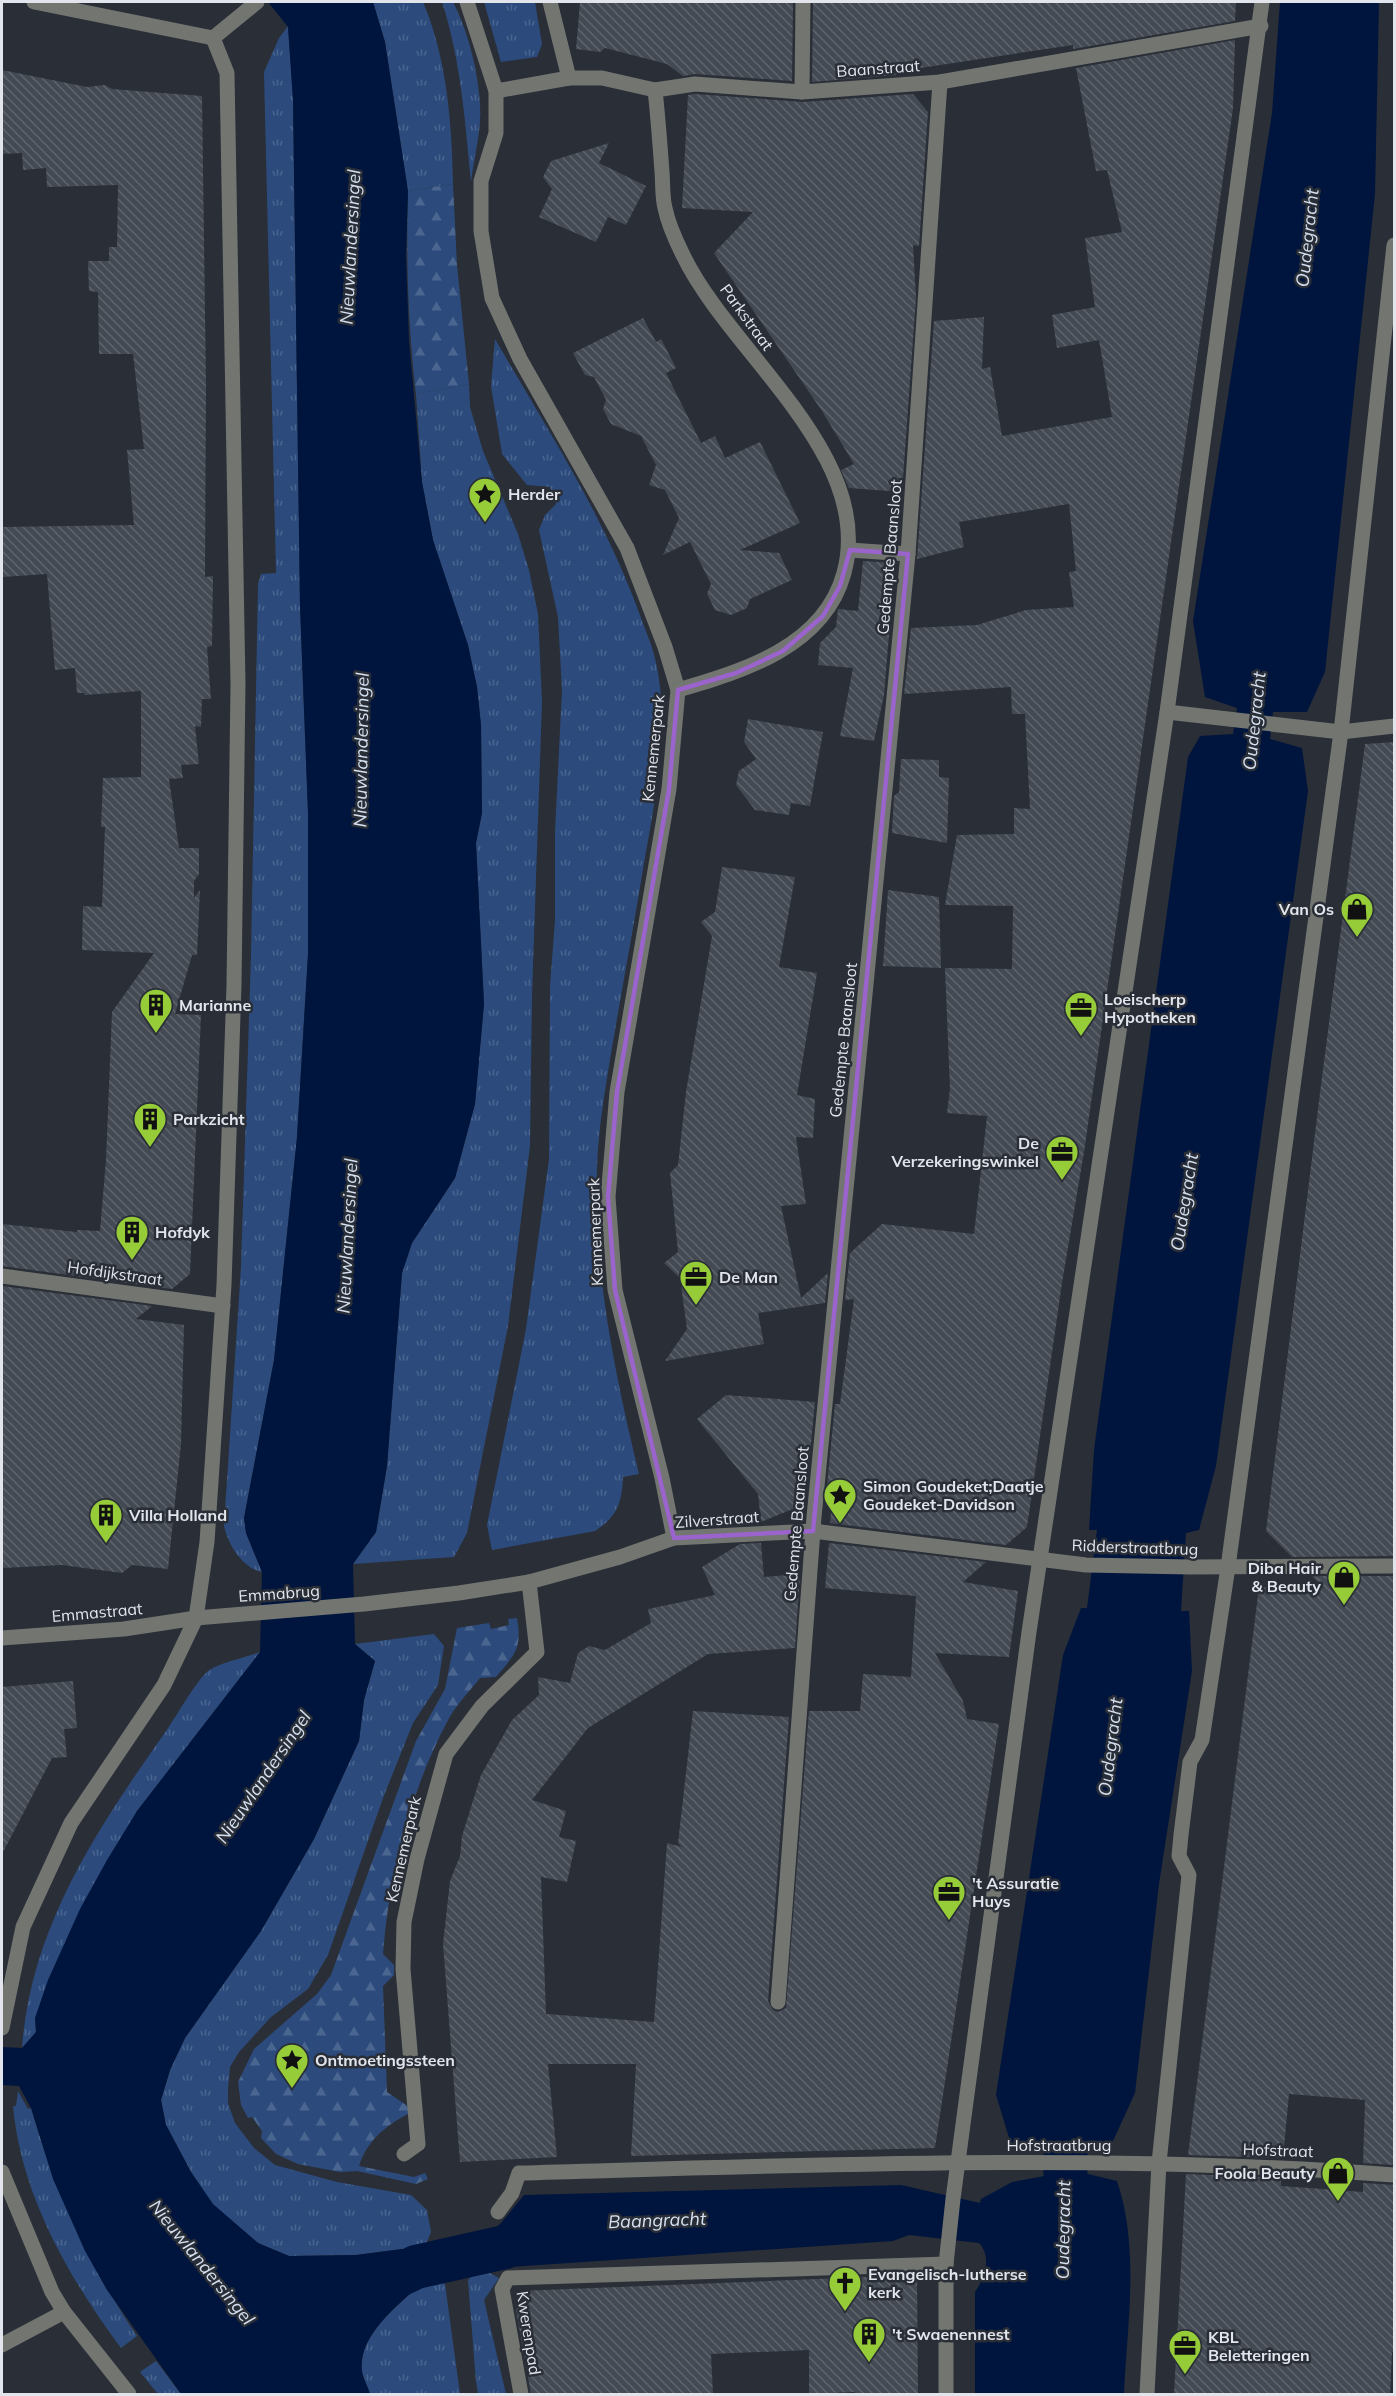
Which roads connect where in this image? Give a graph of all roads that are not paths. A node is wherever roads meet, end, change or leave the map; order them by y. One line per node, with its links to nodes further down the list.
1 (34, 2): 8 (street)
2 (466, 2): 12 (street, Kennemerpark)
3 (550, 2): 9 (street)
4 (803, 2): 13 (street)
5 (1262, 2): 7 (street)
6 (255, 3): 8 (street)
7 (1261, 26): 10 (street, Baanstraat); 18 (street)
8 (213, 38): 22 (street)
9 (569, 78): 11 (street, Baanstraat); 12 (street, Baanstraat)
10 (940, 82): 13 (street, Baanstraat); 16 (street, Gedempte Baansloot)
11 (655, 90): 13 (street, Baanstraat); 15 (street, Parkstraat)
12 (496, 91): 17 (street, Kennemerpark)
13 (802, 92)
14 (1395, 245): 20 (street)
15 (850, 550): 16 (street); 17 (street, Parkstraat)
16 (908, 554): 23 (street, Gedempte Baansloot)
17 (678, 690): 24 (street, Kennemerpark)
18 (1167, 712): 20 (street); 25 (street)
19 (1395, 726): 20 (street)
20 (1341, 732): 27 (street)
21 (2, 1276): 22 (street, Hofdijkstraat)
22 (223, 1306): 30 (street)
23 (813, 1531): 24 (street, Zilverstraat); 25 (street, Zilverstraat); 32 (street, Gedempte Baansloot)
24 (674, 1538): 28 (street, Zilverstraat)
25 (1041, 1560): 27 (street, Ridderstraatbrug); 35 (street)
26 (1395, 1566): 27 (street, Ridderstraatbrug)
27 (1228, 1567): 36 (street)
28 (529, 1582): 29 (street, Zilverstraat); 34 (street, Kennemerpark)
29 (364, 1605): 30 (street, Emmabrug)
30 (196, 1618): 31 (street, Emmastraat); 33 (street)
31 (2, 1638)
32 (778, 2002)
33 (2, 2028)
34 (404, 2154)
35 (960, 2163): 36 (street, Hofstraatbrug); 39 (street); 40 (street)
36 (1159, 2163): 38 (street, Hofstraat); 46 (street)
37 (2, 2172): 41 (street)
38 (1395, 2175)
39 (498, 2212)
40 (946, 2264): 44 (street, Kwerenpad); 45 (street)
41 (64, 2312): 42 (street); 43 (street)
42 (2, 2345)
43 (129, 2394)
44 (521, 2394)
45 (946, 2394)
46 (1147, 2394)

